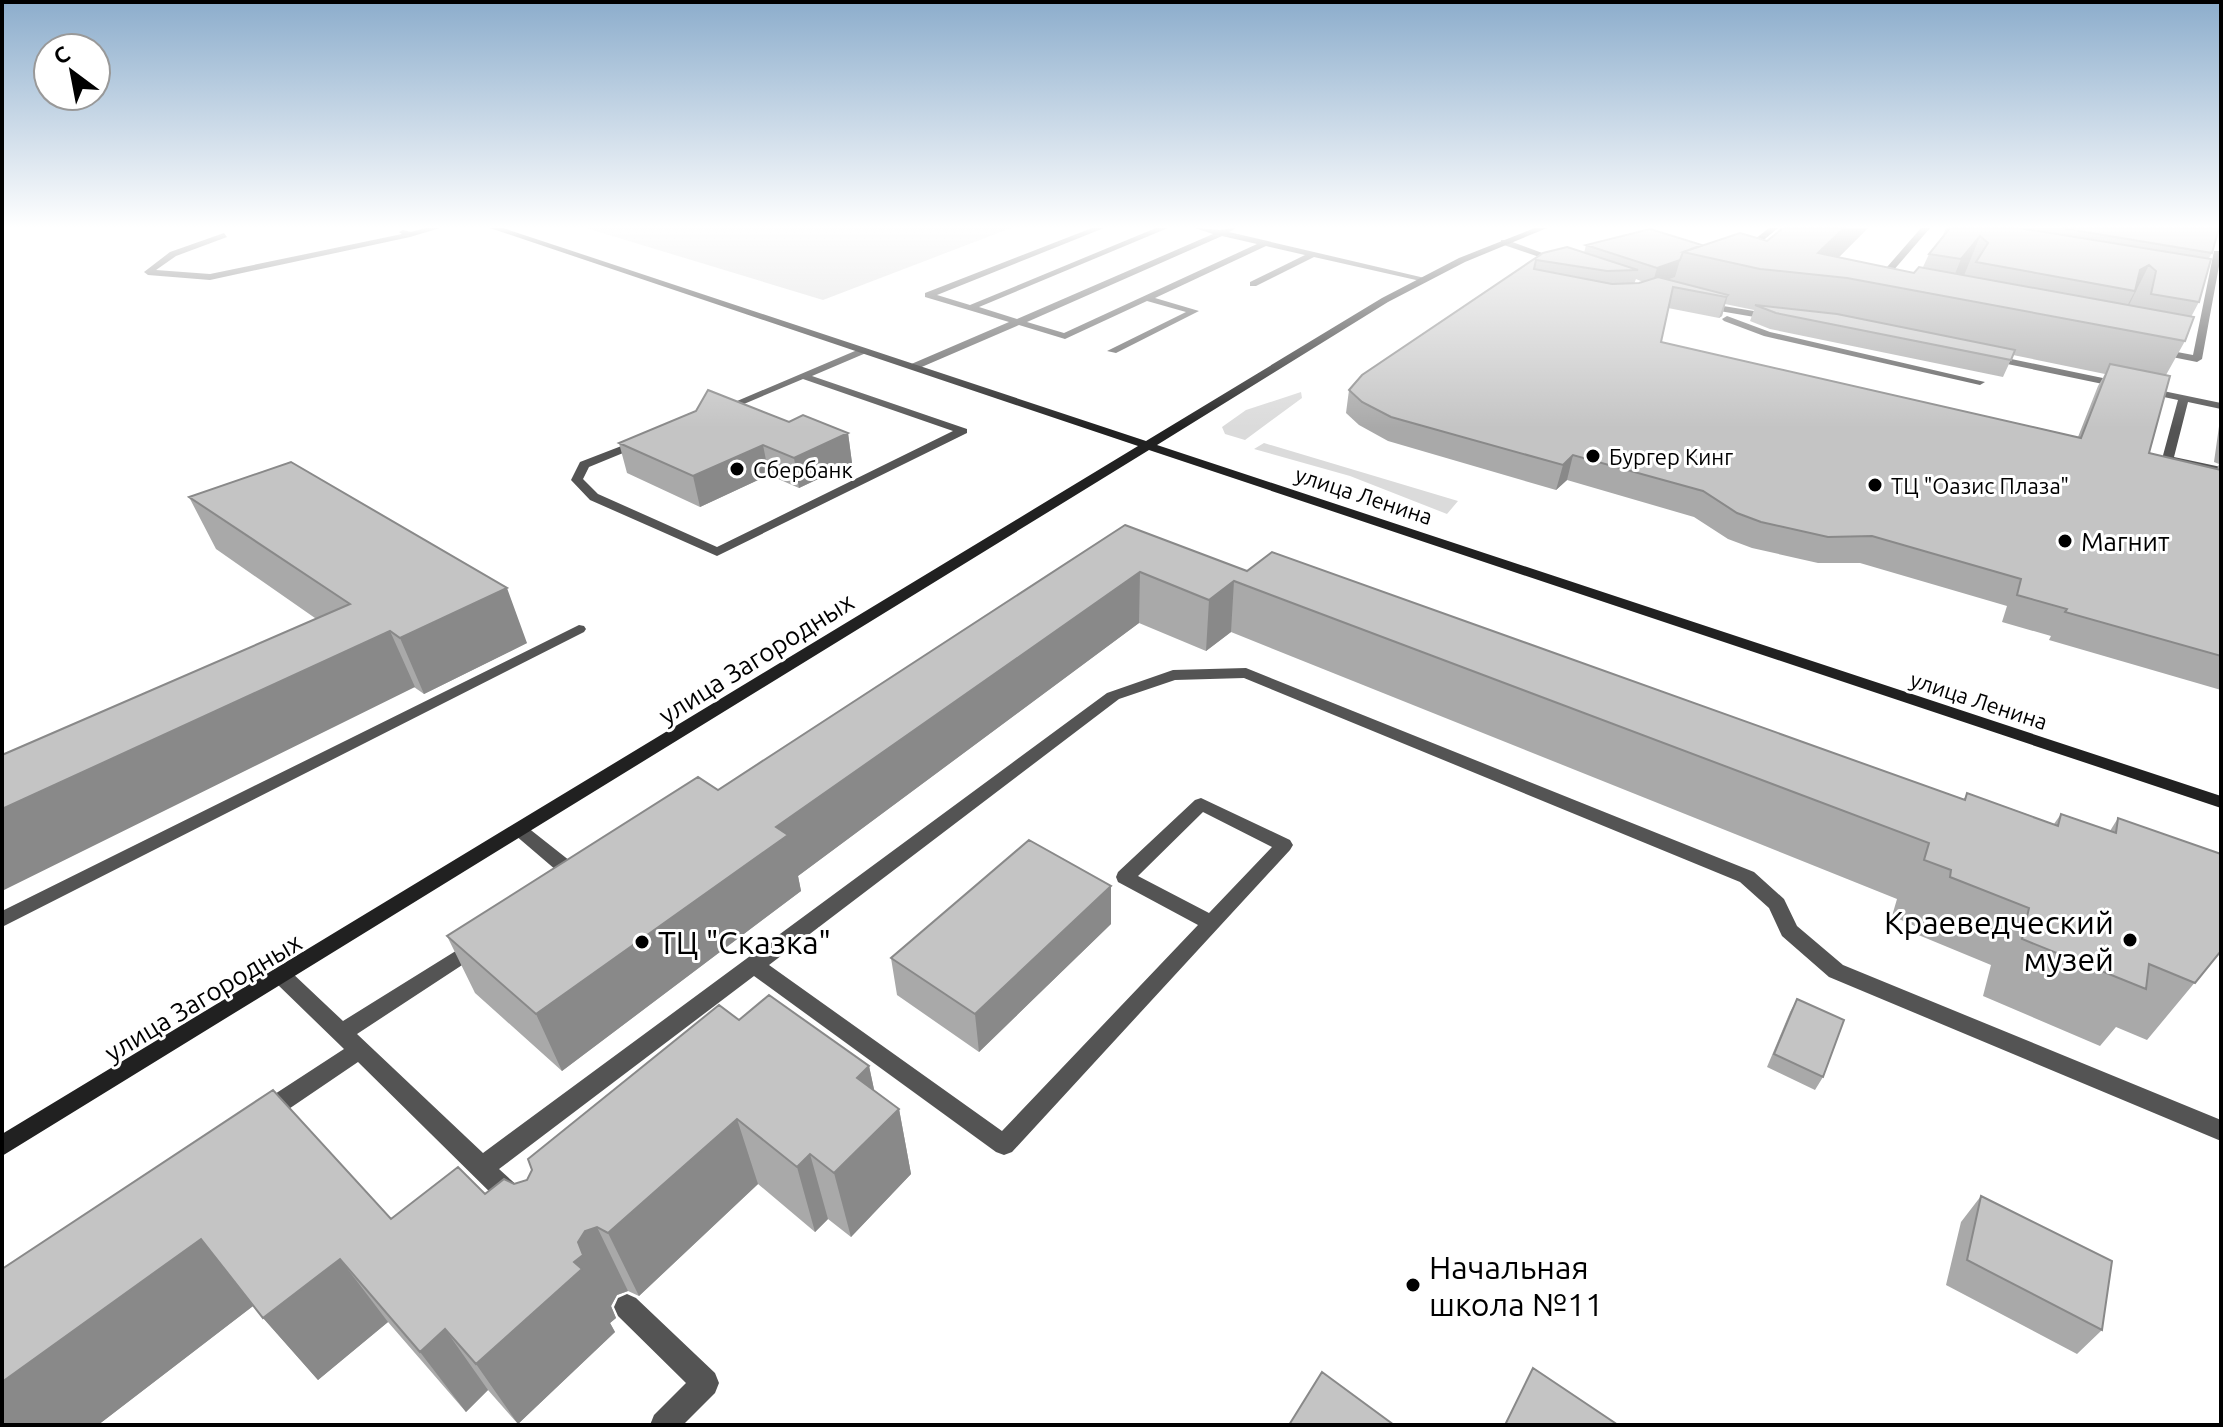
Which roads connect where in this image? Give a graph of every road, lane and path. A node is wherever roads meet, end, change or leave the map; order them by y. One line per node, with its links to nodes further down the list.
1 (693, 295): 17 (main road, улица Ленина)
2 (929, 295): 13 (lane)
3 (1003, 295): 13 (lane)
4 (1081, 295): 15 (lane)
5 (1153, 295): 10 (lane)
6 (1399, 295): 27 (main road, улица Загородных)
7 (1871, 295): 9 (lane)
8 (2209, 295): 12 (lane)
9 (1883, 297)
10 (1146, 298): 15 (lane); 18 (lane)
11 (2193, 298): 12 (lane)
12 (2208, 300): 16 (lane)
13 (970, 308): 15 (lane)
14 (1786, 318): 22 (lane)
15 (1018, 322): 20 (lane)
16 (2144, 349)
17 (862, 351): 20 (main road, улица Ленина); 21 (lane)
18 (1112, 351)
19 (1985, 356): 23 (lane)
20 (913, 367): 27 (main road, улица Ленина)
21 (803, 376): 25 (lane); 26 (lane)
22 (1980, 382)
23 (2184, 398): 24 (lane); 28 (lane)
24 (2221, 406)
25 (710, 414)
26 (654, 437)
27 (1148, 444): 30 (main road, улица Ленина); 31 (main road, улица Загородных)
28 (2221, 471)
29 (579, 629): 33 (lane)
30 (2221, 802)
31 (521, 831): 32 (lane); 37 (main road, улица Загородных)
32 (566, 887)
33 (2, 920)
34 (1211, 923): 34 (lane); 36 (lane)
35 (487, 939): 38 (lane)
36 (753, 964): 41 (lane); 43 (lane)
37 (283, 977): 38 (lane); 42 (main road, улица Загородных)
38 (342, 1033): 39 (lane)
39 (359, 1050): 40 (lane); 43 (lane)
40 (240, 1130)
41 (2221, 1131)
42 (2, 1146)
43 (482, 1168): 44 (lane)
44 (528, 1212)
45 (627, 1307): 46 (lane)
46 (664, 1425)

